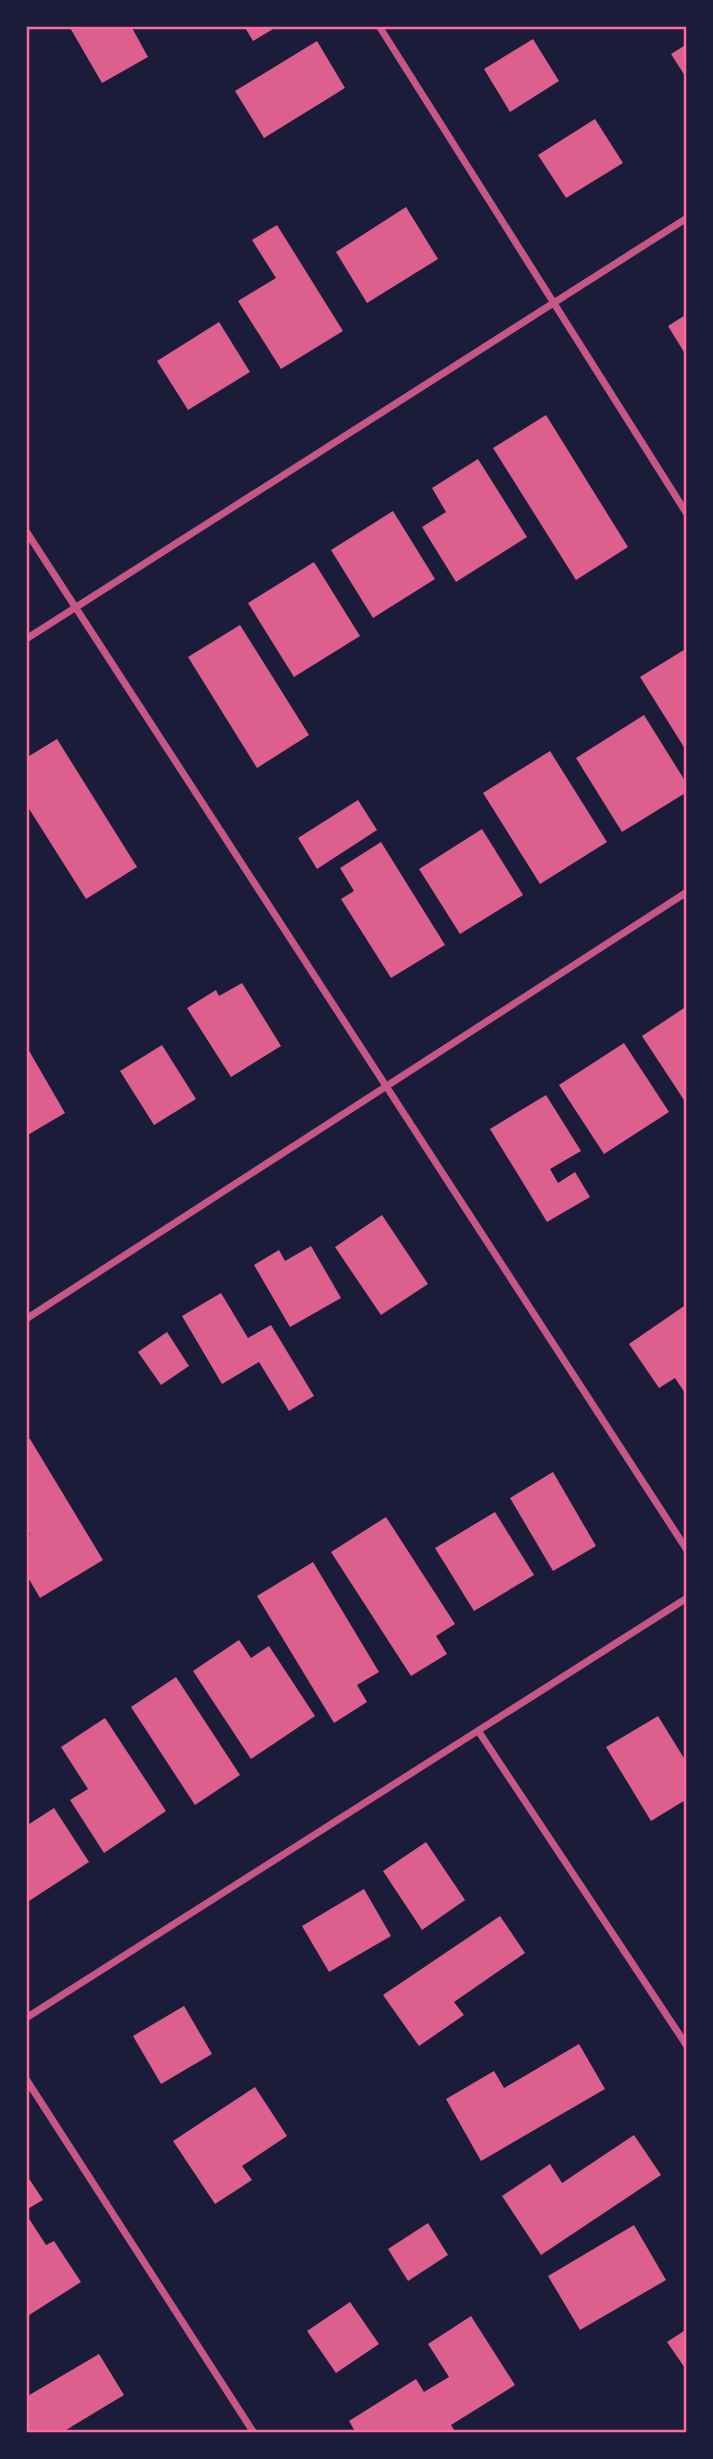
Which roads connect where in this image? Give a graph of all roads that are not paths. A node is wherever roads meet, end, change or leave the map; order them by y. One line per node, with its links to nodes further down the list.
1 (379, 26): 3 (street)
2 (687, 218): 3 (street)
3 (554, 305): 4 (street); 6 (street)
4 (687, 514)
5 (26, 531): 6 (street)
6 (76, 607): 7 (street); 9 (street)
7 (26, 639)
8 (687, 892): 9 (street)
9 (387, 1087): 10 (street); 11 (street)
10 (26, 1319)
11 (687, 1550)
12 (687, 1598): 13 (street)
13 (479, 1732): 14 (street); 15 (street)
14 (26, 2018)
15 (687, 2046)
16 (26, 2079): 17 (street)
17 (254, 2433)

